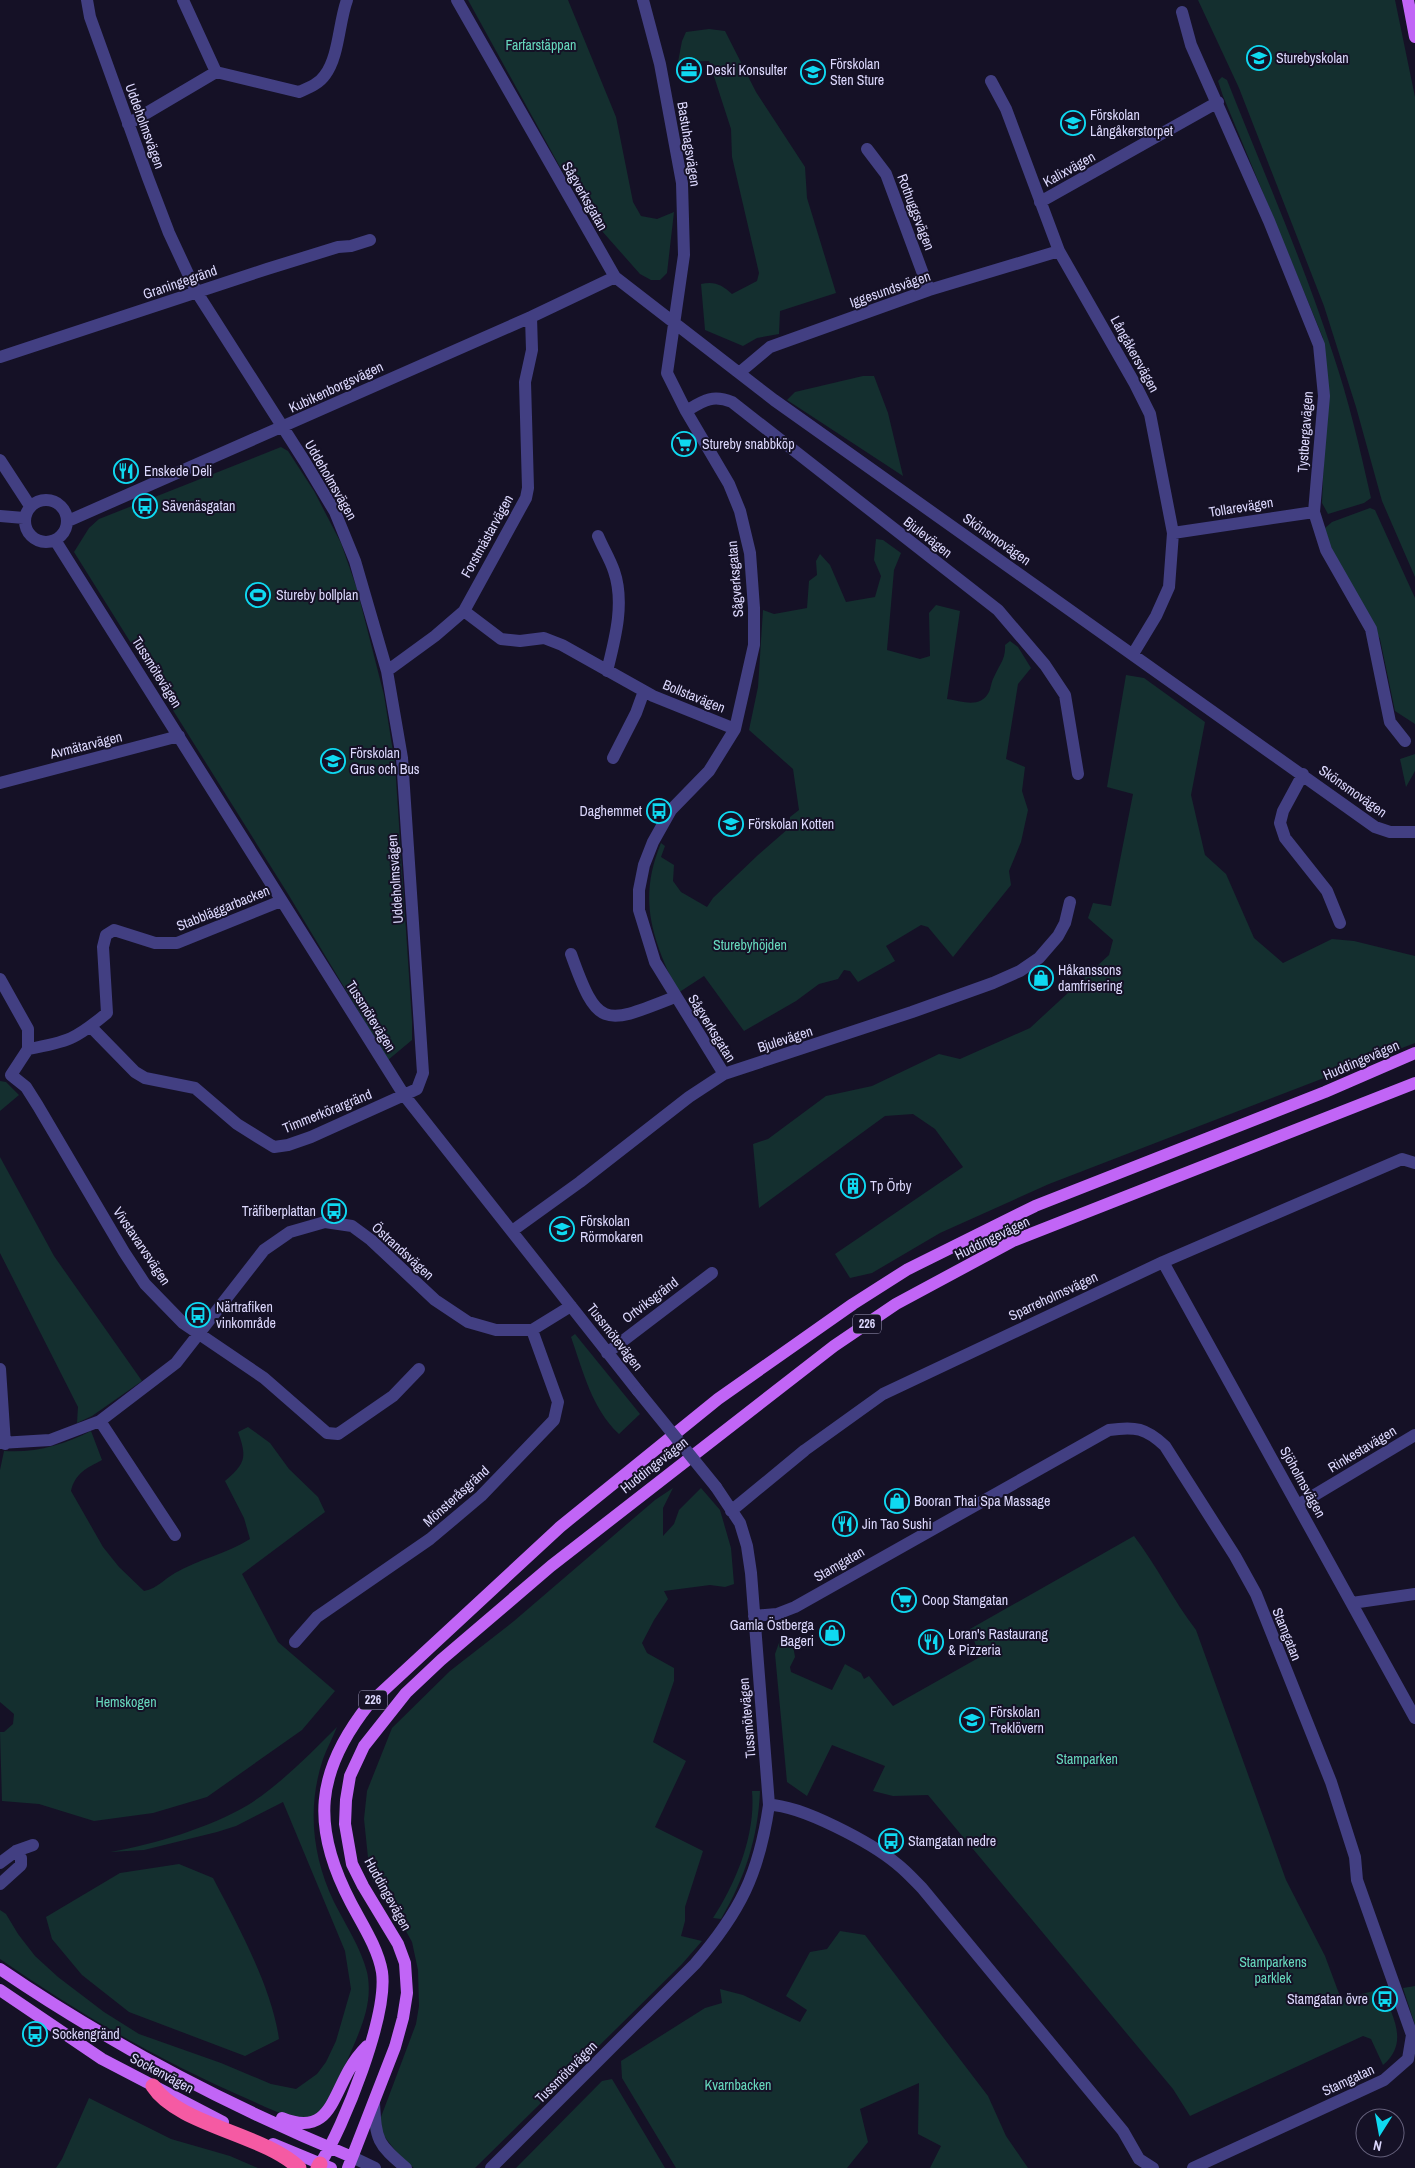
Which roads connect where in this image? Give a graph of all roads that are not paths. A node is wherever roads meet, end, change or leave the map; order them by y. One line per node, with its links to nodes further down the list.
1 (86, 0): 12 (street, Uddeholmsvägen)
2 (183, 0): 9 (street)
3 (347, 0): 9 (street)
4 (457, 0): 17 (street, Sågverksgatan)
5 (643, 0): 21 (street, Bastuhagsvägen)
6 (1408, 0): 8 (main road)
7 (1182, 12): 11 (street, Tystbergavägen)
8 (1415, 37)
9 (216, 72): 12 (street)
10 (991, 81): 14 (street, Långåkersvägen)
11 (1218, 102): 14 (street, Kalixvägen); 28 (street, Tystbergavägen)
12 (128, 124): 19 (street, Uddeholmsvägen)
13 (867, 149): 18 (street, Rothuggsvägen)
14 (1040, 202): 16 (street, Långåkersvägen)
15 (370, 240): 19 (street, Graningegränd)
16 (1060, 251): 18 (street, Iggesundsvägen); 32 (street, Långåkersvägen)
17 (615, 277): 20 (street, Kubikenborgsvägen); 21 (street, Sågverksgatan)
18 (930, 290): 23 (street, Iggesundsvägen)
19 (196, 292): 22 (street, Graningegränd); 25 (street, Uddeholmsvägen)
20 (531, 318): 25 (street, Kubikenborgsvägen); 35 (street, Forstmästarvägen)
21 (676, 325): 23 (street, Skönsmovägen); 24 (street, Sågverksgatan)
22 (0, 357)
23 (739, 373): 36 (street, Skönsmovägen)
24 (686, 411): 40 (street, Sågverksgatan); 44 (street, Bjulevägen)
25 (282, 428): 31 (street, Kubikenborgsvägen); 37 (street, Uddeholmsvägen)
26 (0, 460): 27 (street)
27 (30, 506): 30 (street); 31 (street)
28 (1314, 512): 32 (street, Tollarevägen); 42 (street, Tystbergavägen)
29 (0, 516): 30 (street)
30 (24, 518): 34 (street)
31 (68, 520): 34 (street)
32 (1173, 532): 36 (street, Långåkersvägen)
33 (598, 536): 38 (street)
34 (55, 540): 41 (street, Tussmötevägen)
35 (464, 611): 37 (street, Forstmästarvägen); 38 (street, Bollstavägen)
36 (1133, 654): 45 (street, Skönsmovägen)
37 (387, 671): 60 (street, Uddeholmsvägen)
38 (607, 671): 39 (street, Bollstavägen)
39 (644, 691): 40 (street, Bollstavägen); 43 (street, Bollstavägen)
40 (734, 729): 53 (street, Sågverksgatan)
41 (179, 736): 46 (street, Avmätarvägen); 48 (street, Tussmötevägen)
42 (1405, 741)
43 (613, 758)
44 (1078, 774)
45 (1303, 774): 47 (street, Skönsmovägen); 50 (street, Skönsmovägen)
46 (0, 783)
47 (1415, 832)
48 (281, 901): 54 (street, Stabbläggarbacken); 60 (street, Tussmötevägen)
49 (1070, 902): 58 (street, Bjulevägen)
50 (1340, 923)
51 (571, 954): 53 (street, Sågverksgatan)
52 (0, 979): 55 (street)
53 (675, 997): 58 (street, Sågverksgatan)
54 (91, 1027): 55 (street, Stabbläggarbacken); 60 (street, Timmerkörargränd)
55 (28, 1049): 57 (street, Vivstavarvsvägen)
56 (1415, 1053): 89 (main road, Huddingevägen / 226)
57 (6, 1074): 67 (street, Vivstavarvsvägen)
58 (724, 1074): 62 (street, Bjulevägen)
59 (1415, 1083): 92 (main road, Huddingevägen / 226)
60 (404, 1095): 62 (street, Tussmötevägen)
61 (1415, 1163): 63 (street, Sparreholmsvägen)
62 (512, 1231): 65 (street, Tussmötevägen)
63 (1163, 1262): 74 (street, Sjöholmsvägen); 75 (street, Sparreholmsvägen)
64 (712, 1273): 68 (street, Ortviksgränd)
65 (571, 1306): 66 (street); 68 (street, Tussmötevägen)
66 (532, 1330): 67 (street, Östrandsvägen); 80 (street, Mönsteråsgränd)
67 (199, 1334): 70 (street, Vivstavarvsvägen); 71 (street, Östrandsvägen)
68 (608, 1353): 75 (street, Tussmötevägen, bridge)
69 (0, 1369): 73 (street)
70 (419, 1369)
71 (100, 1421): 73 (street, Östrandsvägen); 76 (street)
72 (1415, 1435): 74 (street, Rinkestavägen)
73 (3, 1443)
74 (1298, 1505): 78 (street, Sjöholmsvägen)
75 (731, 1511): 79 (street, Tussmötevägen)
76 (175, 1535)
77 (1415, 1594): 78 (street)
78 (1352, 1603): 81 (street, Sjöholmsvägen)
79 (754, 1616): 82 (street, Tussmötevägen); 102 (street, Stamgatan)
80 (295, 1642)
81 (1415, 1718)
82 (769, 1805): 100 (street, Tussmötevägen); 101 (street)
83 (32, 1845): 84 (street)
84 (16, 1851): 85 (street); 86 (street)
85 (0, 1863)
86 (0, 1884)
87 (0, 1969): 90 (main road, Sockenvägen)
88 (0, 1990): 91 (main road, Sockenvägen)
89 (373, 2039): 93 (main road, Huddingevägen); 94 (main road, Huddingevägen / 226)
90 (178, 2075): 93 (main road, Sockenvägen); 94 (main road, Sockenvägen)
91 (153, 2086): 96 (main road, Sockenvägen); 97 (highway)
92 (374, 2103): 95 (main road, Huddingevägen / 226); 99 (street)
93 (313, 2122)
94 (330, 2148): 95 (main road, Sockenvägen); 96 (main road, Huddingevägen / 226)
95 (350, 2162): 98 (street)
96 (323, 2167)
97 (300, 2168)
98 (375, 2168)
99 (406, 2168)
100 (491, 2168)
101 (1152, 2168)
102 (1193, 2168)

